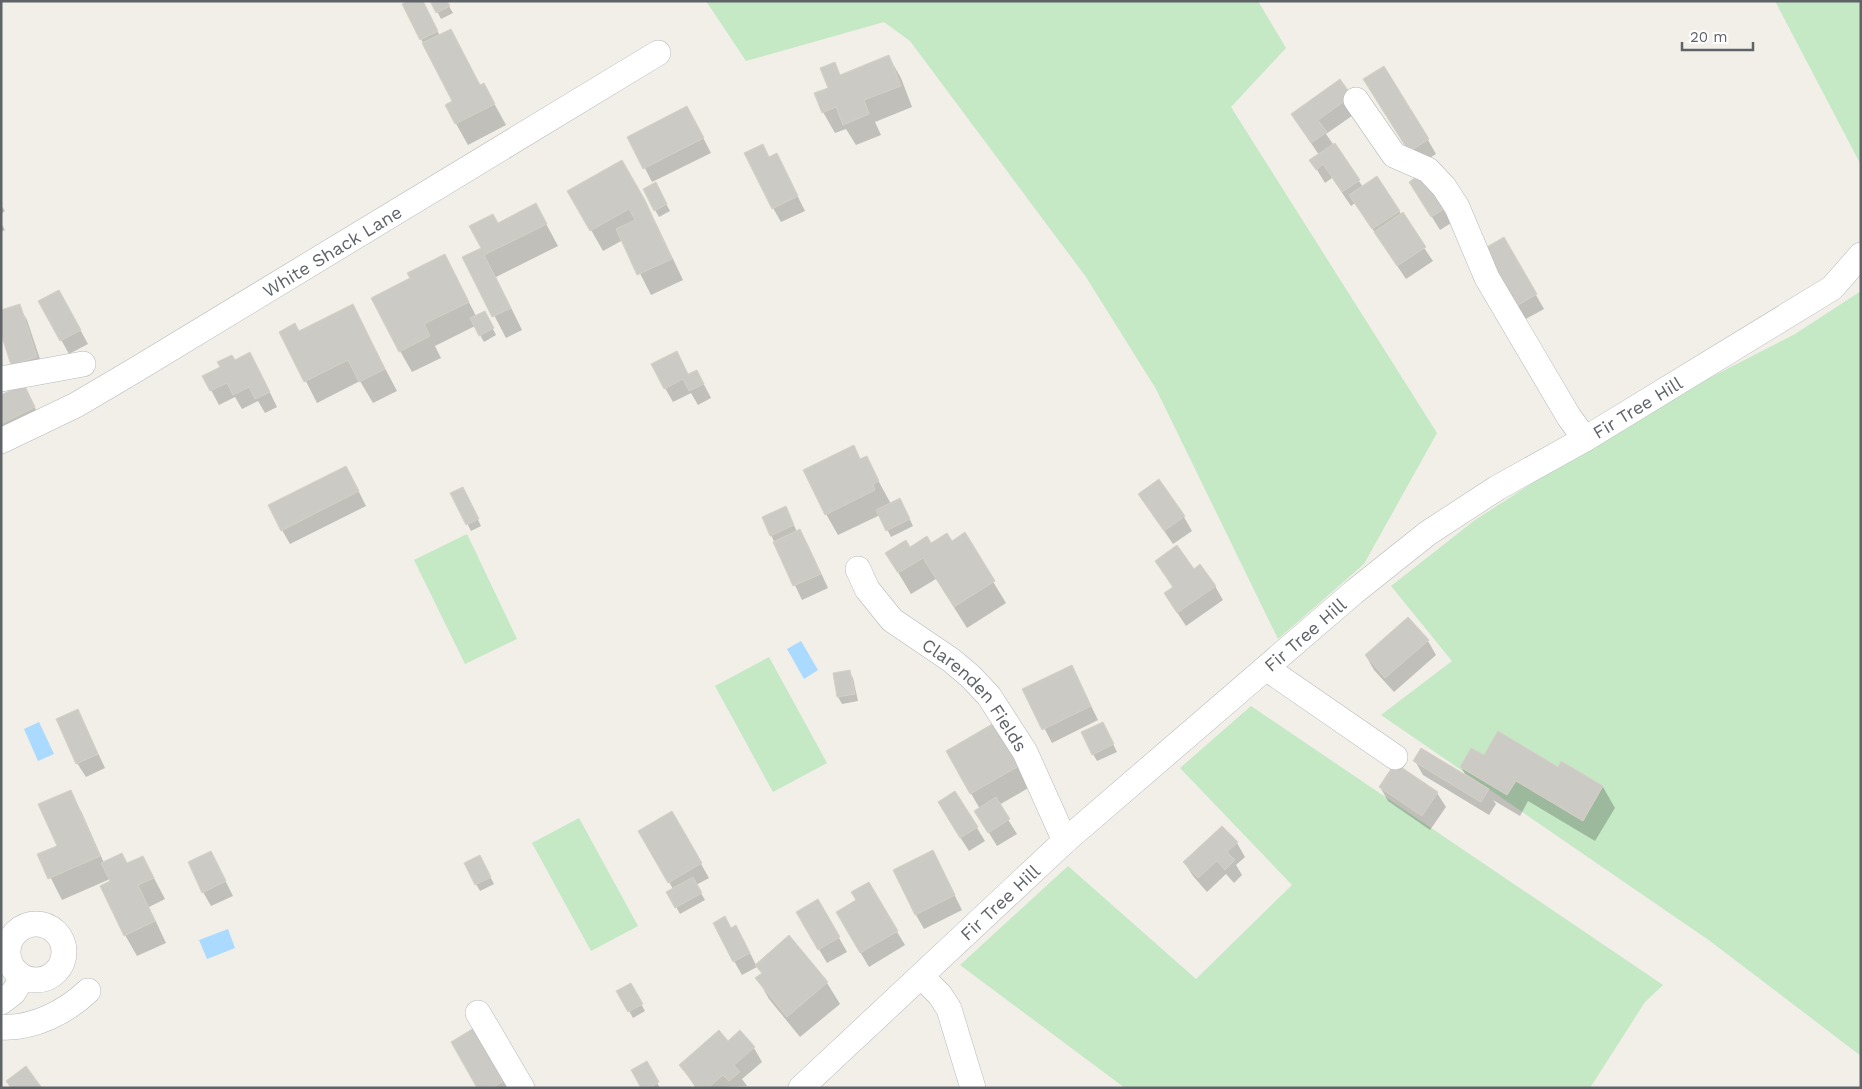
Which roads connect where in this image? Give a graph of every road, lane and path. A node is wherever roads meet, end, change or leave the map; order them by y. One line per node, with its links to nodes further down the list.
1 (658, 52): 7 (street, White Shack Lane)
2 (1356, 100): 6 (street)
3 (1861, 255): 6 (street, Fir Tree Hill)
4 (83, 364): 5 (street)
5 (1, 379)
6 (1585, 439): 9 (street, Fir Tree Hill)
7 (1, 441)
8 (858, 569): 11 (street, Clarenden Fields)
9 (1266, 668): 10 (street); 11 (street, Fir Tree Hill)
10 (1395, 756)
11 (1066, 841): 12 (street, Fir Tree Hill)
12 (921, 976): 19 (street, Fir Tree Hill); 20 (street)
13 (23, 977): 15 (street)
14 (88, 991): 17 (street)
15 (1, 1002)
16 (478, 1013): 18 (street)
17 (1, 1027)
18 (522, 1088)
19 (801, 1088)
20 (973, 1088)

